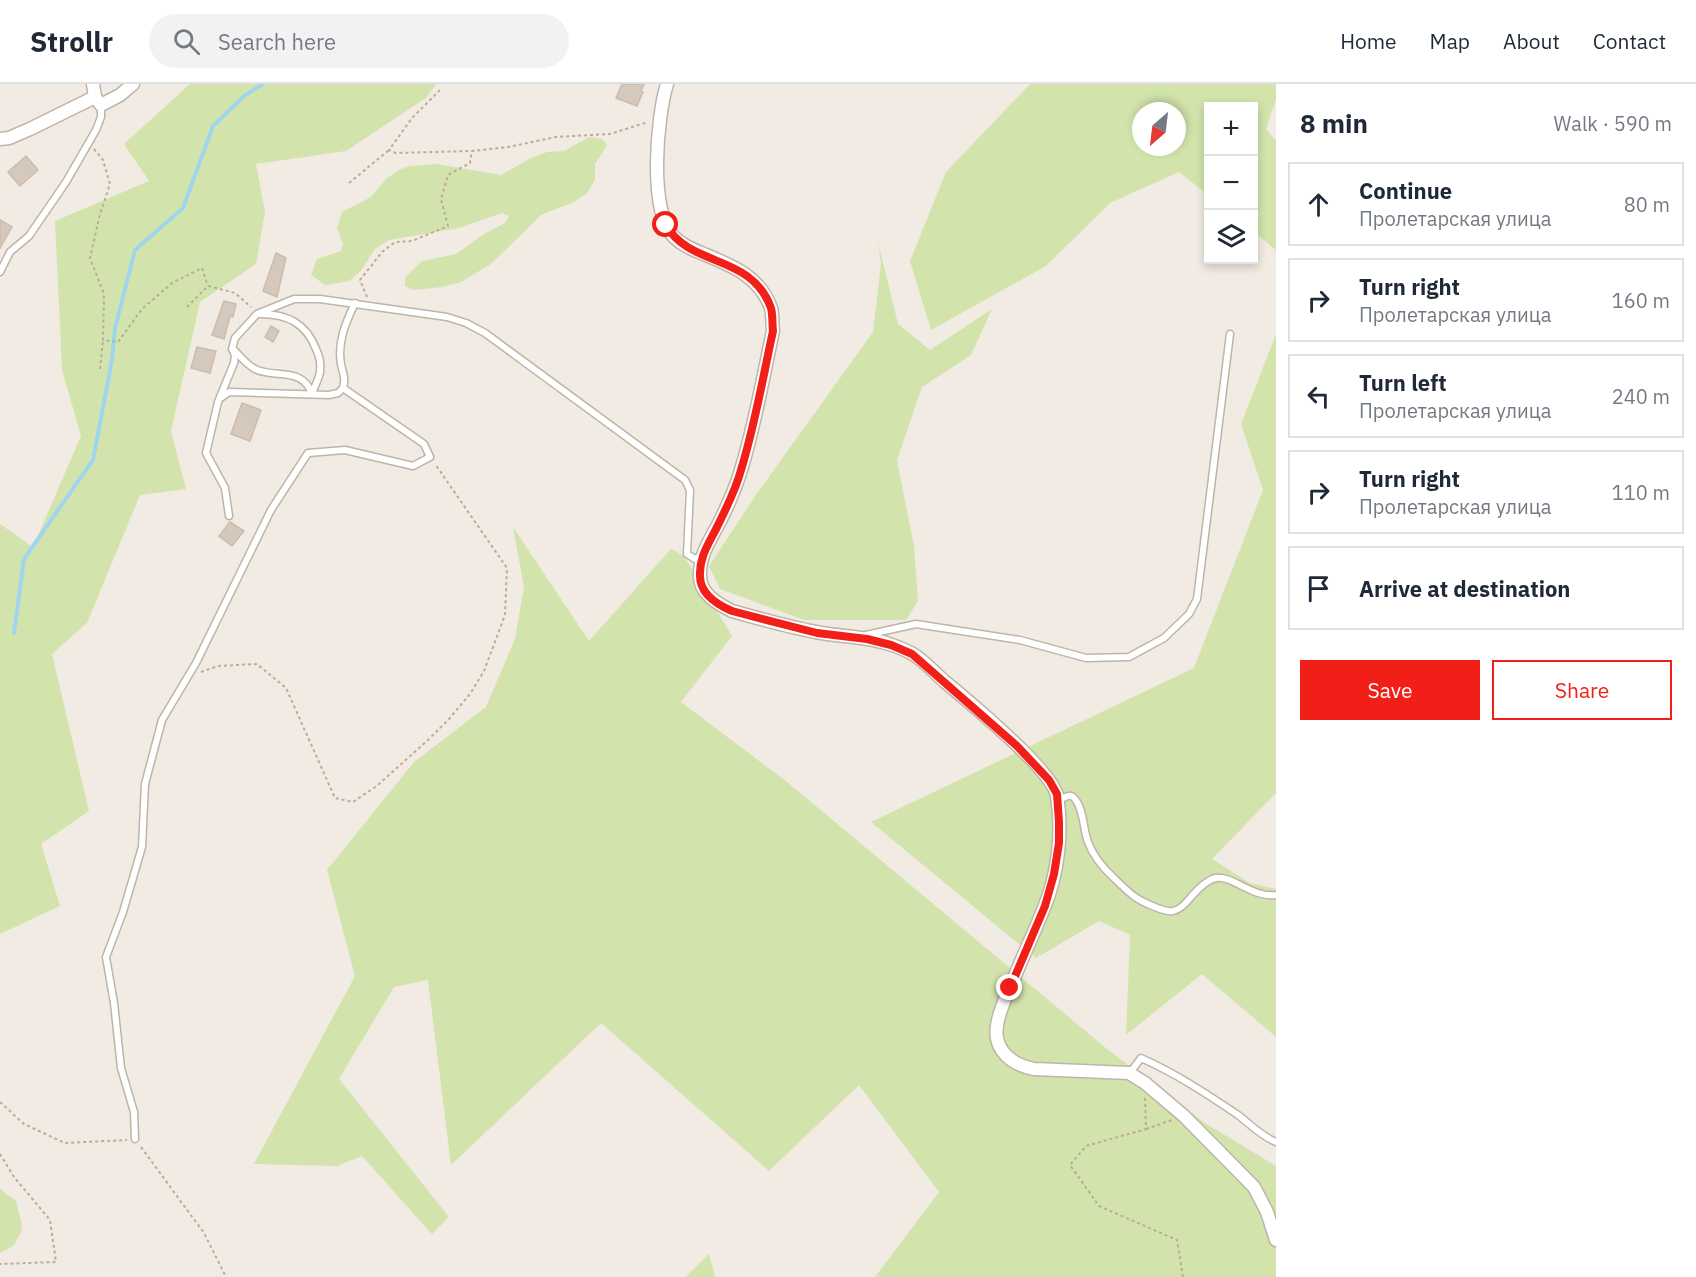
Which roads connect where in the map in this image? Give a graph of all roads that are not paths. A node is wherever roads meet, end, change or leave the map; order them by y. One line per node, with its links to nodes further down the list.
1 (133, 84): 3 (street)
2 (667, 84): 14 (street)
3 (97, 95): 4 (street); 5 (lane)
4 (0, 139)
5 (0, 272)
6 (355, 303): 7 (lane); 10 (lane); 14 (lane)
7 (256, 314): 9 (lane); 11 (lane)
8 (1230, 334): 15 (lane)
9 (232, 349): 11 (lane); 12 (lane)
10 (343, 388): 11 (lane); 19 (lane)
11 (312, 394): 12 (lane)
12 (218, 402): 13 (lane)
13 (230, 516)
14 (702, 554): 15 (street)
15 (853, 637): 16 (street)
16 (1057, 794): 17 (lane); 18 (street)
17 (1276, 895)
18 (1129, 1073): 20 (lane); 21 (street)
19 (135, 1139)
20 (1276, 1142)
21 (1276, 1240)

